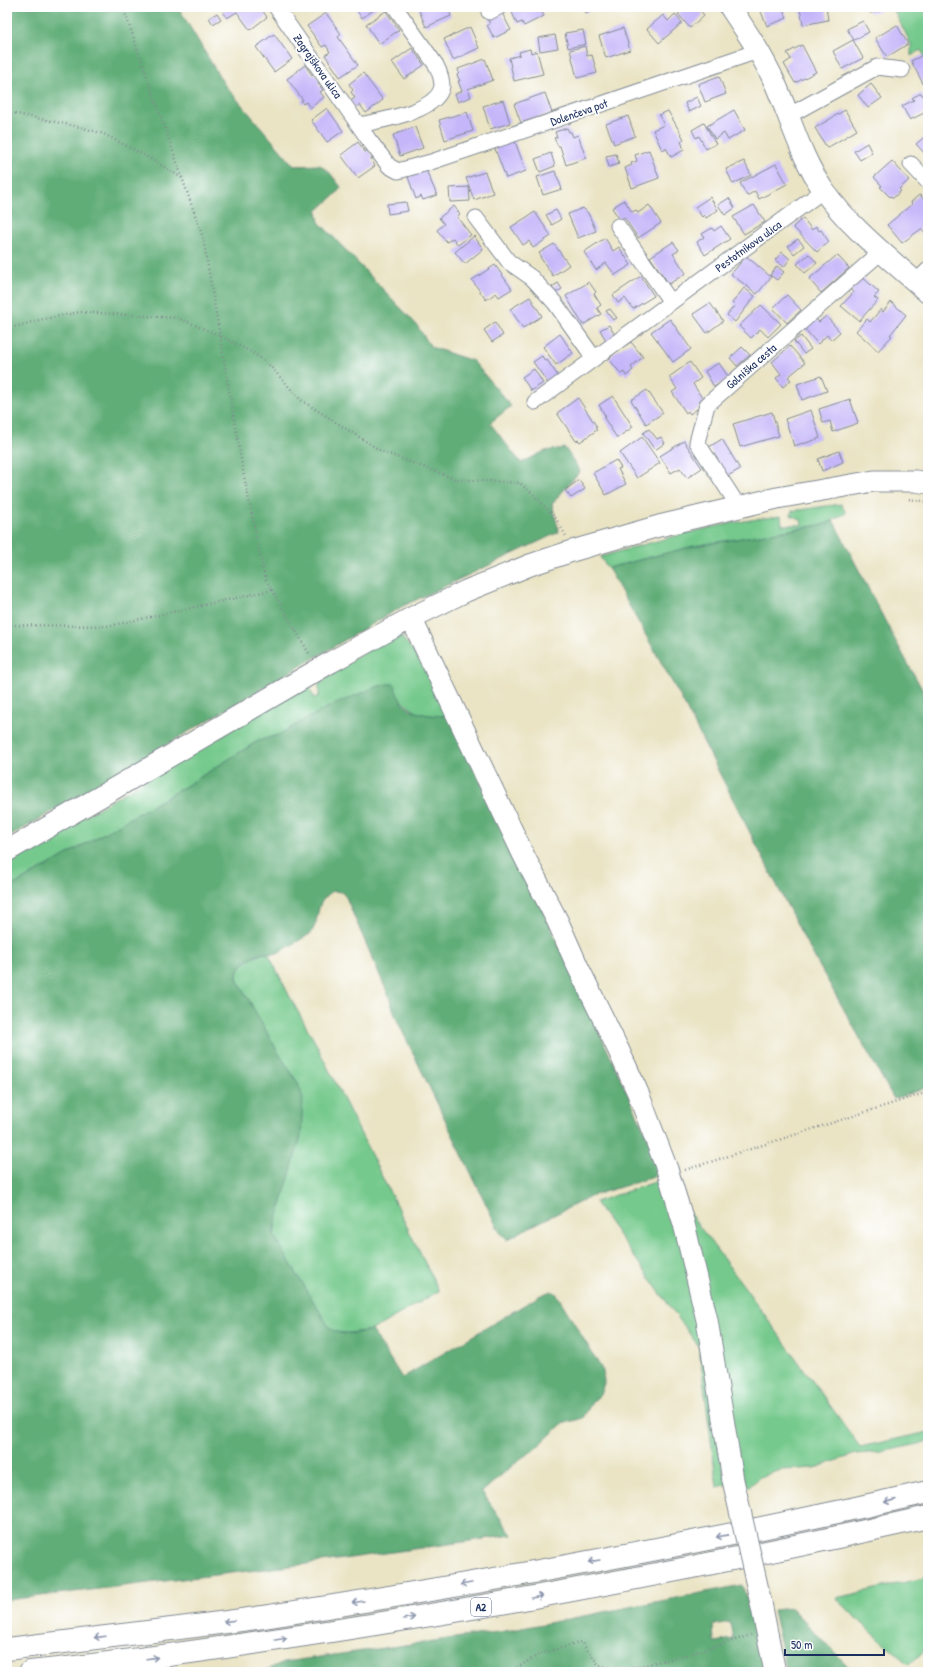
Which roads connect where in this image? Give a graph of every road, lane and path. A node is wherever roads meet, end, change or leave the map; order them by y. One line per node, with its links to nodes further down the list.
1 (123, 7): 12 (path)
2 (276, 7): 9 (street, Zagrajškova ulica)
3 (395, 7): 9 (street)
4 (730, 7): 5 (street)
5 (758, 51): 8 (street); 11 (street, Dolenčeva pot)
6 (902, 70): 8 (street)
7 (7, 112): 12 (path)
8 (788, 116): 14 (street)
9 (360, 125): 11 (street, Zagrajškova ulica)
10 (911, 164): 13 (street)
11 (398, 171)
12 (182, 178): 21 (path)
13 (928, 182)
14 (824, 190): 17 (street); 19 (street, Pestotnikova ulica)
15 (476, 218): 22 (street)
16 (618, 226): 19 (street)
17 (882, 251): 18 (street); 27 (street, Golniška cesta)
18 (924, 282)
19 (671, 302): 22 (street, Pestotnikova ulica)
20 (7, 329): 21 (path)
21 (220, 334): 28 (path); 29 (path)
22 (594, 358): 23 (street, Pestotnikova ulica)
23 (535, 402)
24 (928, 483): 27 (street)
25 (904, 498): 26 (path)
26 (928, 502)
27 (739, 507): 28 (street)
28 (574, 550): 30 (street)
29 (272, 590): 31 (path); 32 (path)
30 (411, 618): 32 (street); 35 (street)
31 (7, 625)
32 (318, 669): 33 (street)
33 (7, 851)
34 (928, 1092): 35 (path)
35 (669, 1175): 38 (street, bridge)
36 (928, 1492): 39 (highway, A2, one-way to 39)
37 (928, 1517): 40 (highway, A2, one-way to 37)
38 (767, 1631): 41 (path); 42 (street)
39 (7, 1649)
40 (30, 1672)
41 (510, 1672)
42 (775, 1672)

